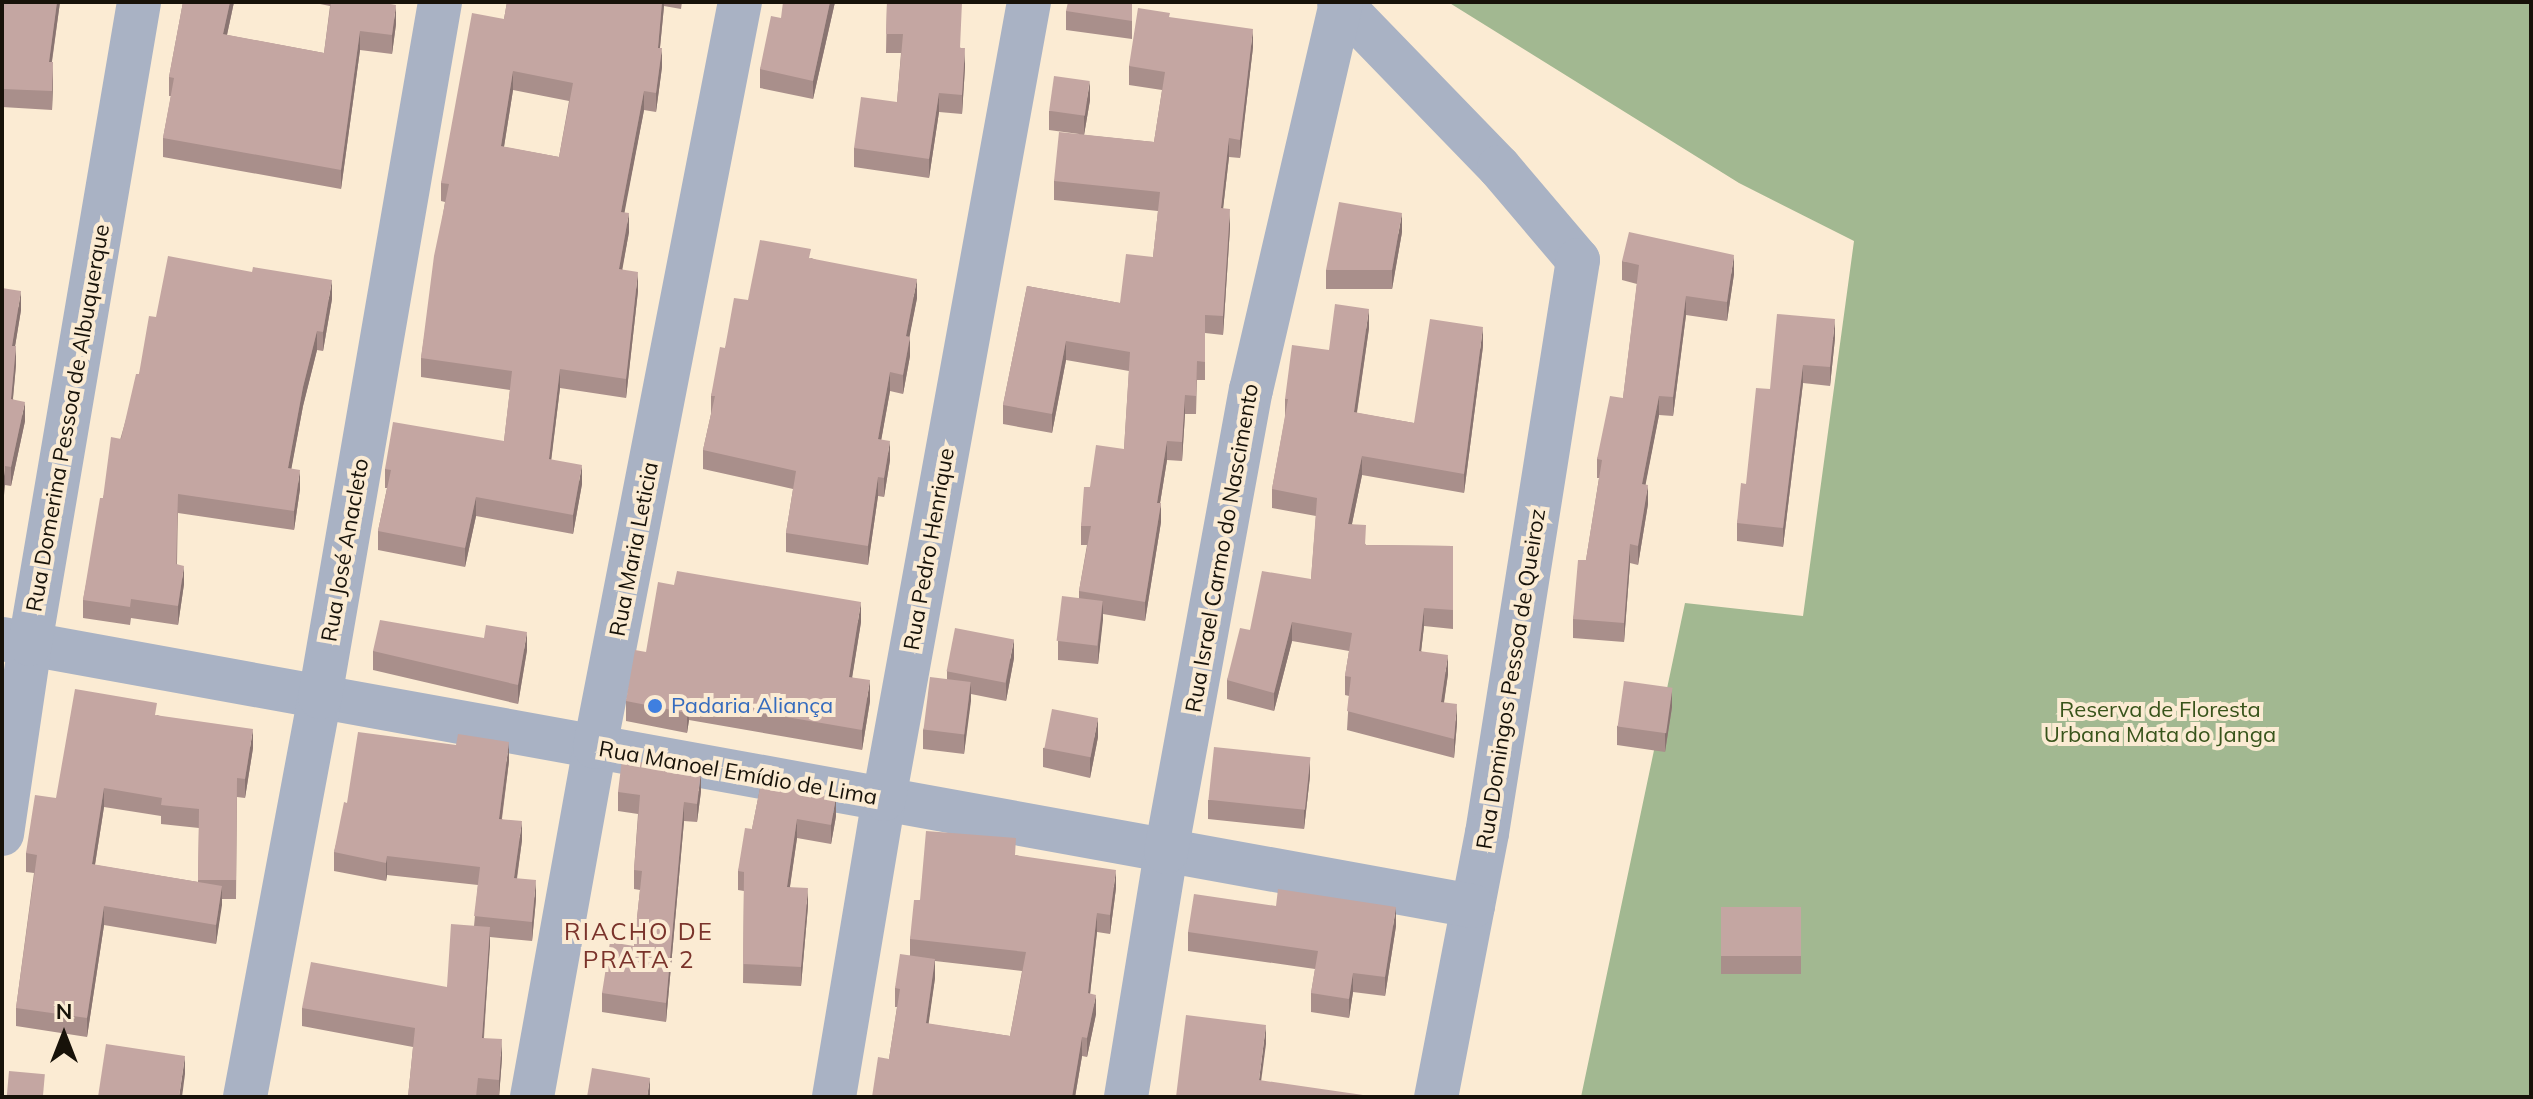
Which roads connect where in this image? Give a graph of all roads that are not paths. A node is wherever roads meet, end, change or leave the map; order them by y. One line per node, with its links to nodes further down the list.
1 (139, 2): 6 (street, Rua Domerina Pessoa de Albuquerque)
2 (440, 2): 7 (street, Rua José Anacleto)
3 (740, 2): 8 (street, Rua Maria Leticia)
4 (1029, 2): 9 (street, Rua Pedro Henrique)
5 (1340, 3): 11 (street, Rua Israel Carmo do Nascimento); 12 (street, Rua Domingos Pessoa de Queiroz)
6 (16, 642): 7 (street, Rua Manoel Emídio de Lima); 10 (street, Rua Domerina Pessoa de Albuquerque)
7 (320, 697): 8 (street, Rua Manoel Emídio de Lima); 13 (street, Rua José Anacleto)
8 (595, 747): 9 (street, Rua Manoel Emídio de Lima); 14 (street, Rua Maria Leticia)
9 (884, 799): 11 (street, Rua Manoel Emídio de Lima); 15 (street, Rua Pedro Henrique)
10 (2, 834)
11 (1166, 852): 12 (street, Rua Manoel Emídio de Lima); 16 (street, Rua Israel Carmo do Nascimento)
12 (1473, 906): 17 (street, Rua Domingos Pessoa de Queiroz)
13 (245, 1097)
14 (532, 1097)
15 (834, 1097)
16 (1126, 1097)
17 (1436, 1097)

